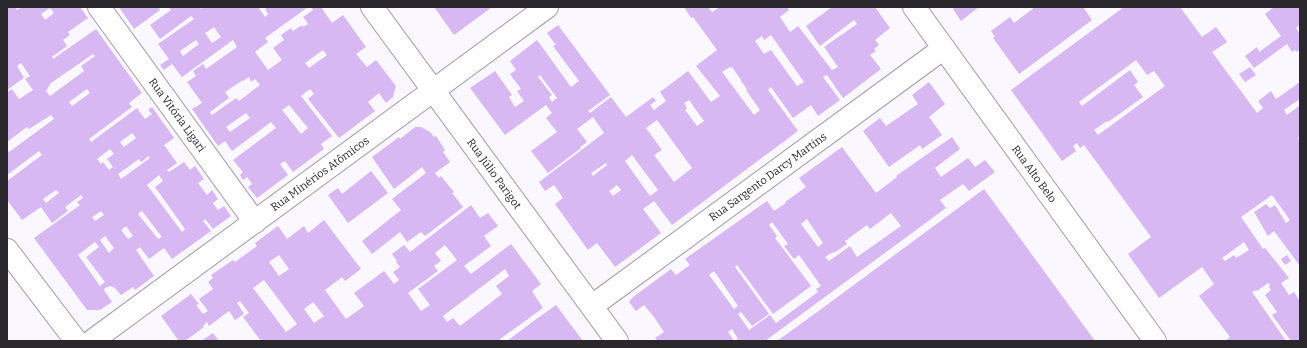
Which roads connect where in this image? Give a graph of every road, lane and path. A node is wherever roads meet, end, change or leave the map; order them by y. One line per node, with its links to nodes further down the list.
1 (99, 7): 7 (street, Rua Vitória Ligari)
2 (372, 7): 6 (street, Rua Júlio Parigot)
3 (547, 7): 6 (street, Rua Minérios Atômicos)
4 (914, 7): 5 (street, Rua Alto Belo)
5 (944, 48): 9 (street, Rua Sargento Darcy Martins); 13 (street, Rua Alto Belo)
6 (434, 91): 7 (street, Rua Minérios Atômicos); 9 (street, Rua Júlio Parigot)
7 (255, 222): 11 (street, Rua Minérios Atômicos)
8 (7, 250): 10 (street)
9 (592, 306): 12 (street, Rua Júlio Parigot)
10 (76, 341)
11 (92, 341)
12 (617, 341)
13 (1155, 341)

